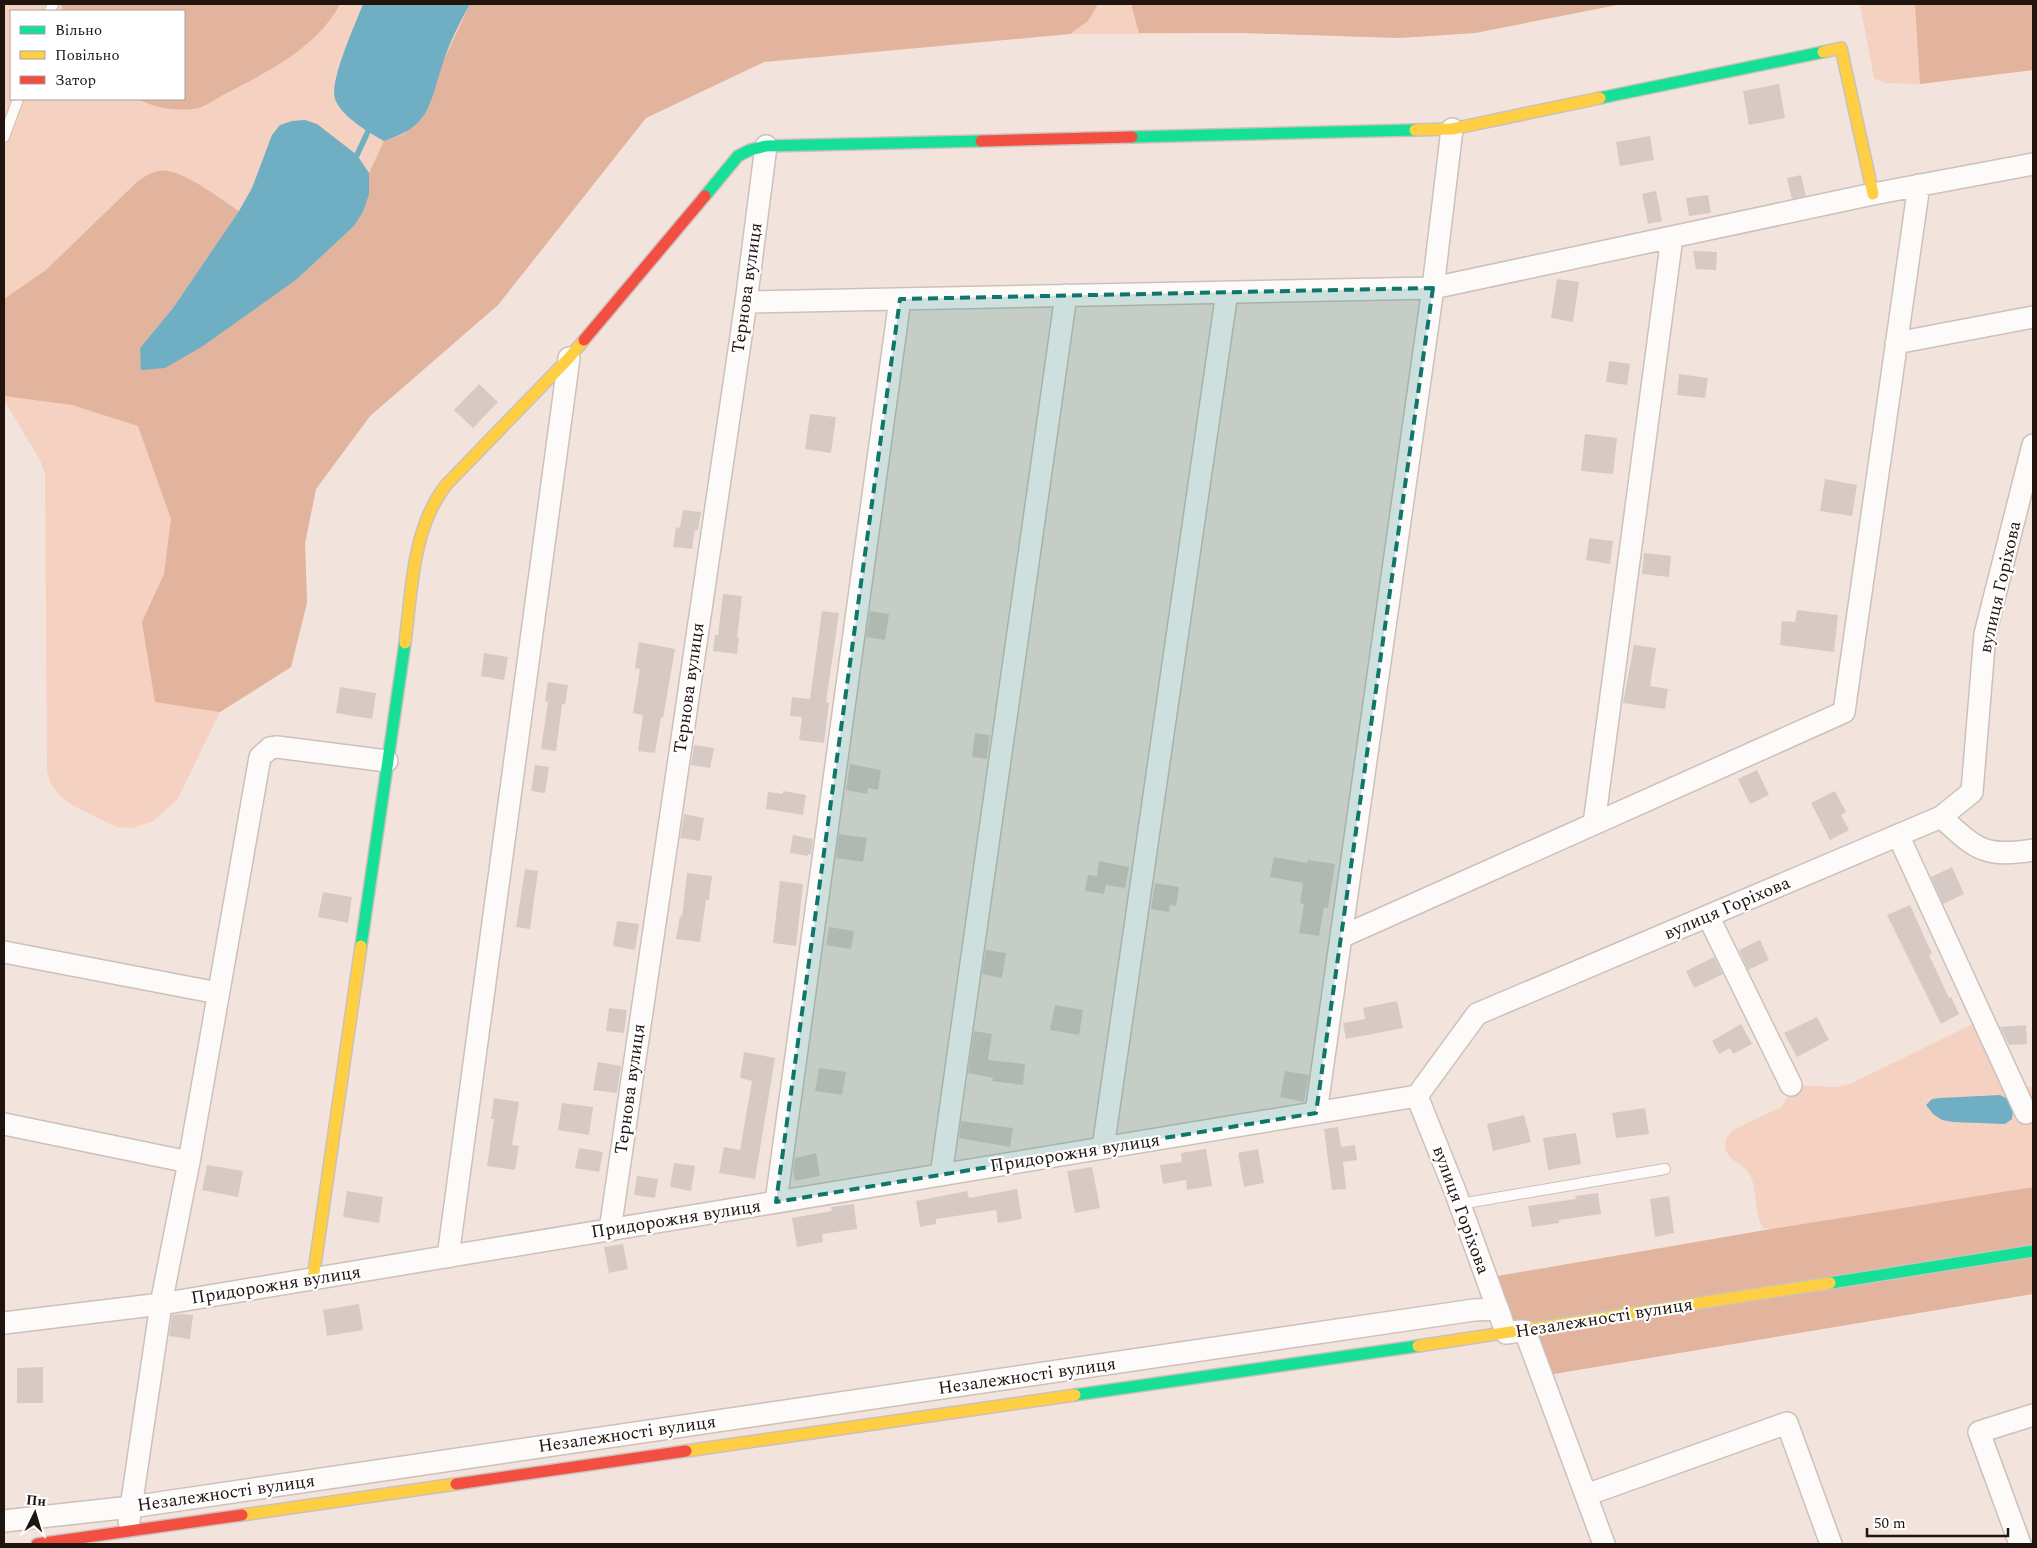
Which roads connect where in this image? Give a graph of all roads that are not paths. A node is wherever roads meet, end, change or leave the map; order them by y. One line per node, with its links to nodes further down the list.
1 (18, 100): 3 (lane)
2 (1452, 129): 4 (street); 7 (street); 9 (street)
3 (4, 137)
4 (766, 146): 13 (street, Тернова вулиця); 16 (street)
5 (2033, 164): 6 (street)
6 (1919, 185): 7 (street); 15 (street)
7 (1873, 194): 8 (street)
8 (1672, 236): 9 (street); 20 (street)
9 (1433, 288): 10 (street); 24 (street)
10 (1227, 292): 11 (street); 32 (street)
11 (1066, 296): 12 (street); 35 (street)
12 (900, 299): 13 (street); 36 (street)
13 (746, 302): 38 (street, Тернова вулиця)
14 (2033, 317): 15 (street)
15 (1896, 342): 20 (street)
16 (569, 358): 18 (street); 40 (street)
17 (2033, 445): 19 (street, вулиця Горіхова)
18 (387, 761): 26 (street); 41 (street)
19 (1941, 817): 21 (street, вулиця Горіхова); 22 (street)
20 (1594, 824): 24 (street)
21 (1898, 835): 23 (street, вулиця Горіхова); 30 (street)
22 (2033, 850)
23 (1708, 916): 27 (street); 28 (street, вулиця Горіхова)
24 (1341, 937): 29 (street)
25 (4, 952): 26 (street)
26 (218, 992): 33 (street)
27 (1792, 1085)
28 (1417, 1096): 29 (street, Придорожня вулиця); 37 (street, вулиця Горіхова)
29 (1316, 1113): 32 (street, Придорожня вулиця)
30 (2026, 1113)
31 (4, 1124): 33 (street)
32 (1103, 1148): 35 (street, Придорожня вулиця)
33 (189, 1162): 42 (street)
34 (1664, 1169): 37 (lane)
35 (941, 1175): 36 (street, Придорожня вулиця)
36 (776, 1202): 38 (street, Придорожня вулиця)
37 (1460, 1204): 43 (street, вулиця Горіхова)
38 (610, 1230): 40 (street, Придорожня вулиця)
39 (2033, 1252): 45 (street, Незалежності вулиця)
40 (448, 1257): 41 (street, Придорожня вулиця)
41 (313, 1279): 42 (street, Придорожня вулиця)
42 (161, 1304): 44 (street, Придорожня вулиця); 48 (street)
43 (1498, 1309): 45 (street, Незалежності вулиця); 48 (street, Незалежності вулиця)
44 (4, 1323)
45 (1515, 1332): 47 (street); 50 (street)
46 (2033, 1415): 54 (street)
47 (1586, 1495): 52 (street); 53 (street)
48 (131, 1507): 49 (street, Незалежності вулиця); 50 (street)
49 (4, 1521)
50 (127, 1531): 51 (street)
51 (37, 1544)
52 (1602, 1544)
53 (1831, 1544)
54 (2020, 1544)

